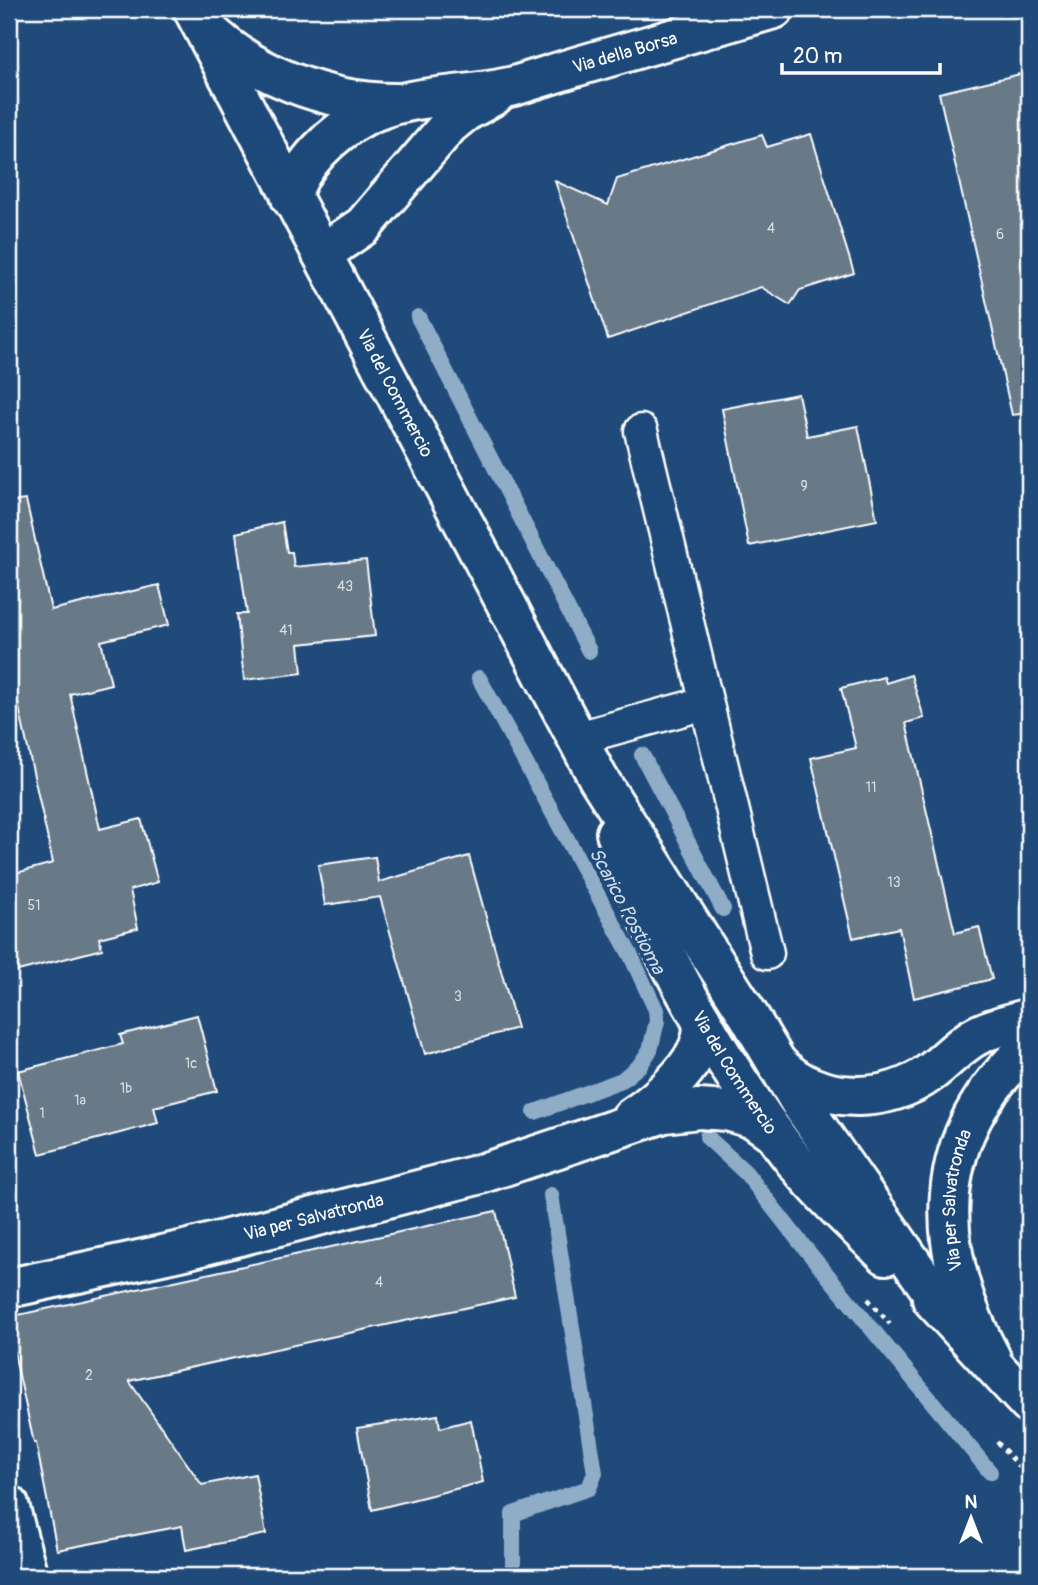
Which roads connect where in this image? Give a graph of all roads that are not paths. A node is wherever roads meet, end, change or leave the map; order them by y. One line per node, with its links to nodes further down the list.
1 (774, 9): 3 (street, Via della Borsa)
2 (197, 16): 4 (street, Via della Borsa); 5 (street, Via del Commercio)
3 (516, 85): 4 (street, Via della Borsa); 6 (street, Via della Borsa)
4 (402, 103): 5 (street, Via della Borsa)
5 (291, 198): 6 (street, Via del Commercio)
6 (322, 254): 9 (street, Via del Commercio)
7 (641, 431): 8 (lane)
8 (706, 703): 9 (lane); 11 (lane)
9 (578, 738): 10 (street, Via del Commercio)
10 (598, 778): 13 (street, Via del Commercio); 15 (street, Via del Commercio)
11 (766, 953)
12 (1029, 1018): 15 (street)
13 (701, 1019): 16 (street, Via per Salvatronda); 17 (street, Via del Commercio)
14 (1029, 1047): 20 (street, Via per Salvatronda)
15 (778, 1064): 19 (street, Via del Commercio)
16 (614, 1129): 17 (street, Via per Salvatronda); 18 (street, Via per Salvatronda)
17 (774, 1133): 19 (street, Via del Commercio)
18 (9, 1288)
19 (949, 1316): 20 (street, Via del Commercio)
20 (996, 1366): 21 (street, Via del Commercio)
21 (1029, 1404)
22 (9, 1505): 23 (street)
23 (28, 1576)

